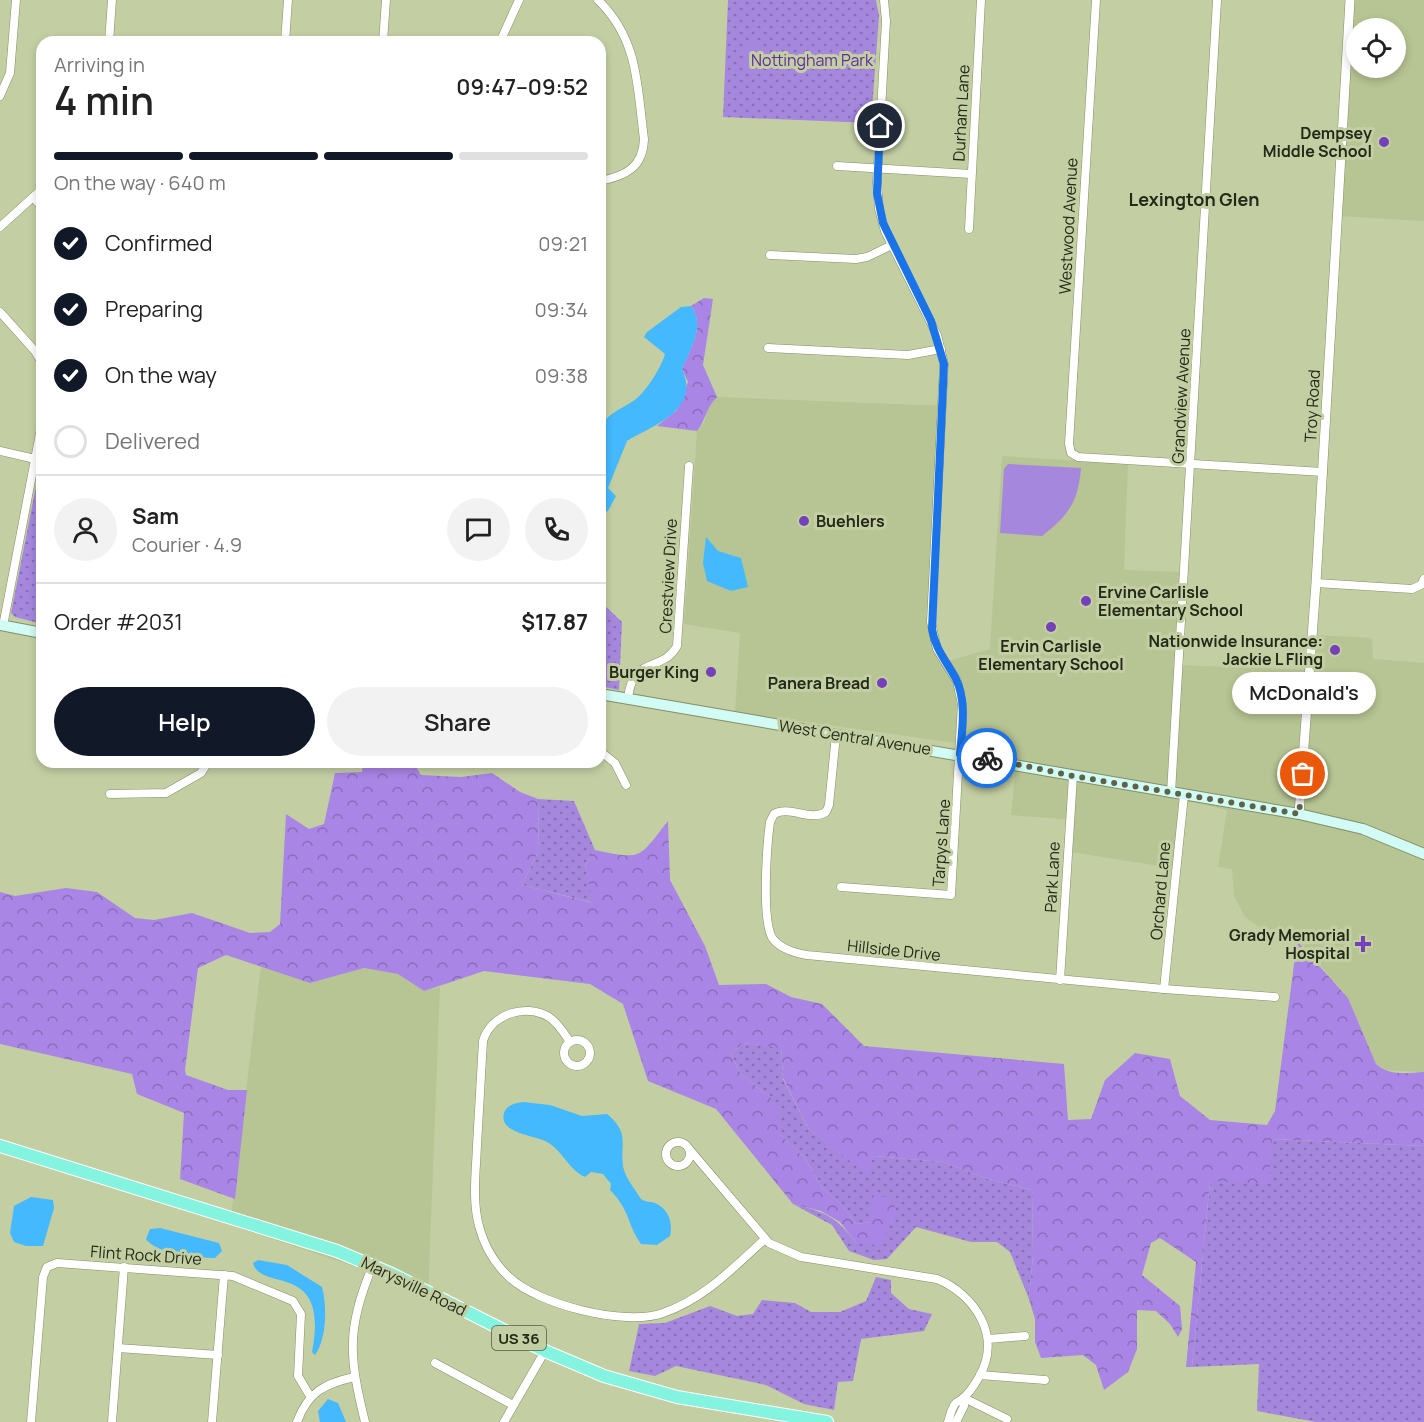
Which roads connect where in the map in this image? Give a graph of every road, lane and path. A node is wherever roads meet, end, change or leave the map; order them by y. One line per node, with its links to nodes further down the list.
1 (16, 0): 16 (street)
2 (112, 0): 12 (street)
3 (287, 0): 13 (street)
4 (386, 0): 14 (street)
5 (519, 0): 15 (street)
6 (598, 0): 20 (street)
7 (884, 0): 18 (street)
8 (981, 0): 19 (street, Durham Lane)
9 (1096, 0): 35 (street, Westwood Avenue)
10 (1217, 0): 35 (street, Grandview Avenue)
11 (1350, 0): 37 (street, Troy Road)
12 (109, 36)
13 (285, 36)
14 (383, 36)
15 (503, 36)
16 (0, 96)
17 (837, 166): 18 (street)
18 (878, 168): 19 (street); 26 (street)
19 (971, 174): 25 (street, Durham Lane)
20 (606, 179)
21 (36, 194): 22 (street)
22 (33, 197): 23 (street); 24 (street)
23 (36, 200)
24 (0, 227)
25 (969, 229)
26 (892, 245): 27 (street); 30 (street)
27 (770, 255)
28 (0, 312): 31 (street)
29 (768, 348): 30 (street)
30 (941, 349): 45 (street)
31 (36, 353)
32 (0, 451): 34 (street)
33 (36, 454): 34 (street)
34 (35, 459): 40 (street)
35 (1191, 463): 37 (street); 50 (street, Grandview Avenue)
36 (689, 466): 43 (street, Crestview Drive)
37 (1323, 472): 39 (street, Troy Road)
38 (1424, 579): 39 (street)
39 (1316, 583): 53 (street, Troy Road)
40 (2, 626): 41 (main road)
41 (36, 632)
42 (606, 695): 43 (main road, West Central Avenue)
43 (628, 698): 44 (main road, West Central Avenue)
44 (836, 735): 45 (main road, West Central Avenue); 56 (street, Hillside Drive)
45 (960, 754): 48 (main road, West Central Avenue); 55 (street, Tarpys Lane)
46 (606, 756): 49 (street)
47 (204, 768): 51 (street)
48 (1073, 776): 50 (main road, West Central Avenue); 56 (street, Park Lane)
49 (626, 785)
50 (1171, 793): 52 (main road, West Central Avenue)
51 (110, 794)
52 (1184, 795): 53 (main road, West Central Avenue); 57 (street, Orchard Lane)
53 (1299, 814): 54 (main road, West Central Avenue)
54 (1424, 854)
55 (841, 887)
56 (1060, 980): 57 (street, Hillside Drive)
57 (1164, 989): 58 (street, Hillside Drive)
58 (1275, 997)
59 (570, 1042): 62 (street)
60 (0, 1146): 63 (highway, Marysville Road / US 36)
61 (690, 1150): 62 (street)
62 (765, 1239): 67 (street)
63 (373, 1265): 69 (highway, Marysville Road / US 36); 73 (street)
64 (124, 1267): 65 (street, Flint Rock Drive); 68 (street); 80 (street, Flint Rock Drive)
65 (224, 1275): 70 (street); 75 (street, Flint Rock Drive)
66 (1025, 1336): 67 (street)
67 (988, 1340): 72 (street)
68 (118, 1348): 70 (street); 81 (street)
69 (545, 1351): 77 (street); 79 (highway, Marysville Road / US 36)
70 (218, 1355): 82 (street)
71 (435, 1363): 77 (street)
72 (980, 1375): 74 (street); 76 (street)
73 (354, 1377): 75 (street); 84 (street)
74 (1045, 1380)
75 (310, 1396): 83 (street)
76 (964, 1398): 78 (street); 86 (street); 87 (street)
77 (513, 1405): 85 (street)
78 (1007, 1419)
79 (820, 1421)
80 (31, 1422)
81 (112, 1422)
82 (212, 1422)
83 (297, 1422)
84 (365, 1422)
85 (504, 1422)
86 (948, 1422)
87 (956, 1422)

